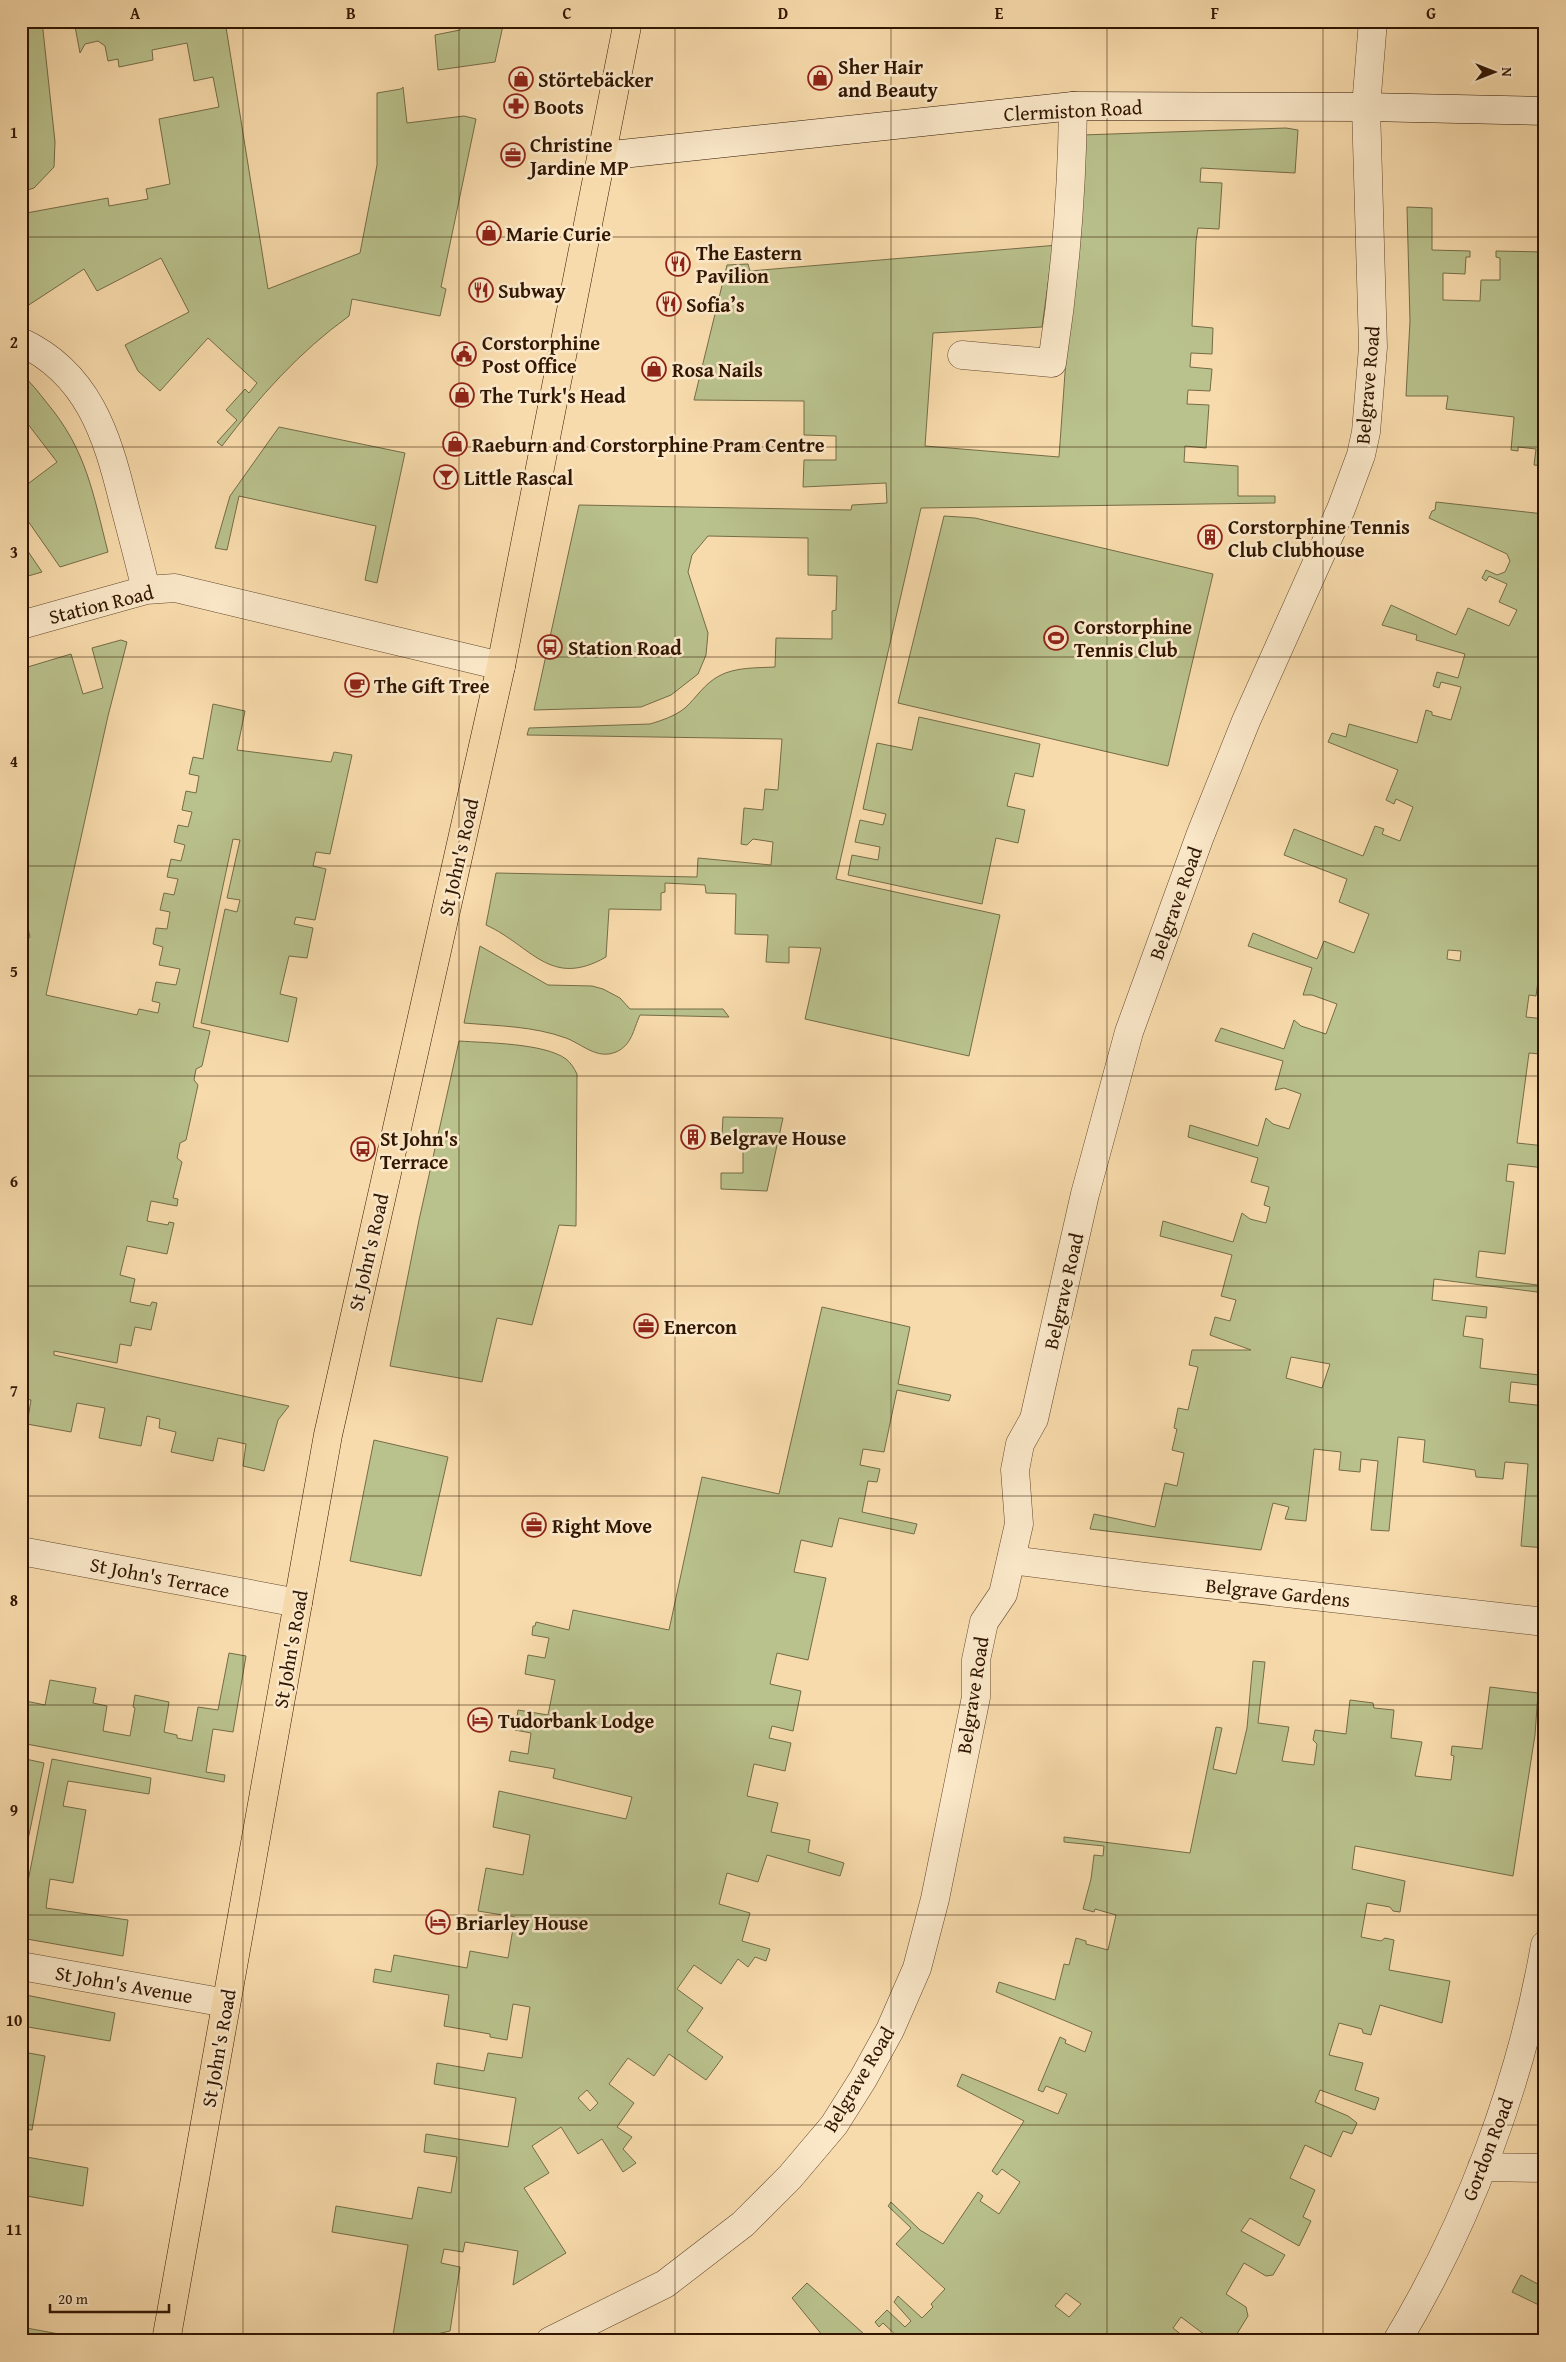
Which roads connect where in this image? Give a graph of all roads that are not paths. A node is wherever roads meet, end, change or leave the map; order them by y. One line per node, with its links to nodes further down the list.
1 (628, 21): 6 (main road, St John's Road)
2 (1373, 21): 4 (street, Belgrave Road)
3 (1074, 106): 4 (street, Clermiston Road); 6 (street, Clermiston Road); 8 (street)
4 (1366, 107): 5 (street, Clermiston Road); 13 (street, Belgrave Road)
5 (1545, 111)
6 (602, 156): 11 (main road, St John's Road)
7 (21, 342): 9 (street)
8 (962, 355)
9 (146, 590): 10 (street, Station Road); 11 (street, Station Road)
10 (21, 625)
11 (502, 666): 14 (main road, St John's Road)
12 (21, 1551): 14 (street, St John's Terrace)
13 (1011, 1560): 15 (street, Belgrave Gardens); 22 (street, Belgrave Road)
14 (298, 1603): 18 (main road, St John's Road)
15 (1545, 1622)
16 (1545, 1945): 19 (street, Gordon Road)
17 (21, 1966): 18 (street, St John's Avenue)
18 (226, 2002): 21 (main road, St John's Road)
19 (1482, 2167): 20 (street); 23 (street, Gordon Road)
20 (1545, 2168)
21 (166, 2341)
22 (550, 2341)
23 (1398, 2341)

